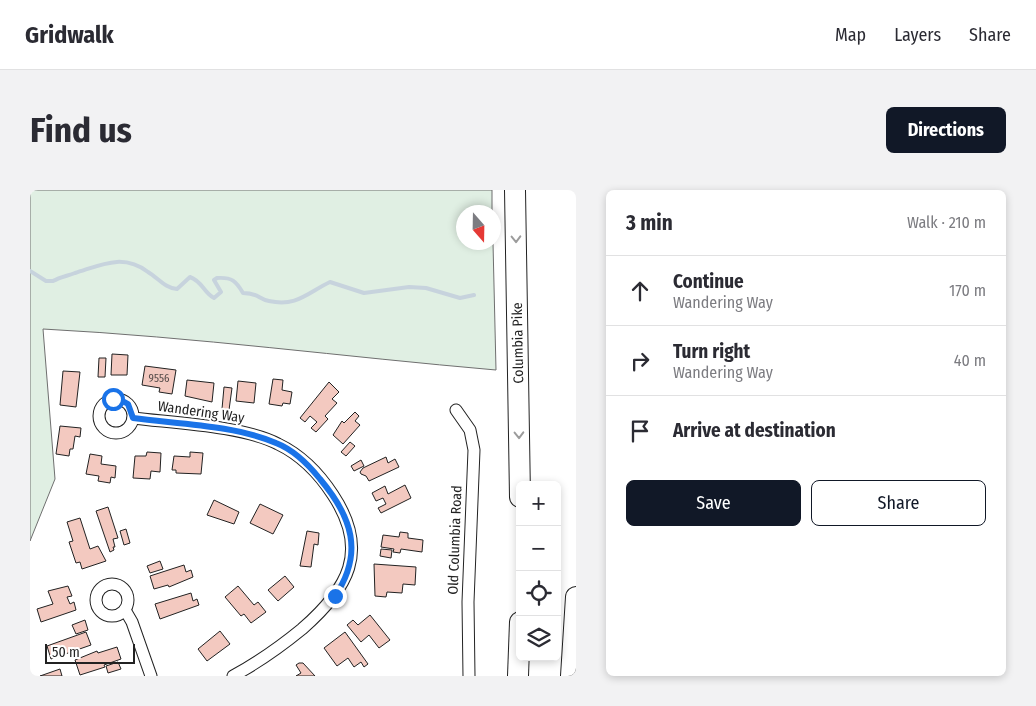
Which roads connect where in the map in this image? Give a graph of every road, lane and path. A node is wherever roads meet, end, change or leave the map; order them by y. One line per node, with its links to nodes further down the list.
1 (515, 190): 4 (highway, Columbia Pike, one-way to 4)
2 (456, 410): 10 (street, Old Columbia Road)
3 (133, 418): 9 (street, Wandering Way)
4 (520, 481)
5 (576, 597): 12 (highway)
6 (125, 610): 8 (street)
7 (519, 661): 11 (highway)
8 (151, 676)
9 (233, 676)
10 (469, 676)
11 (518, 676)
12 (571, 676)

